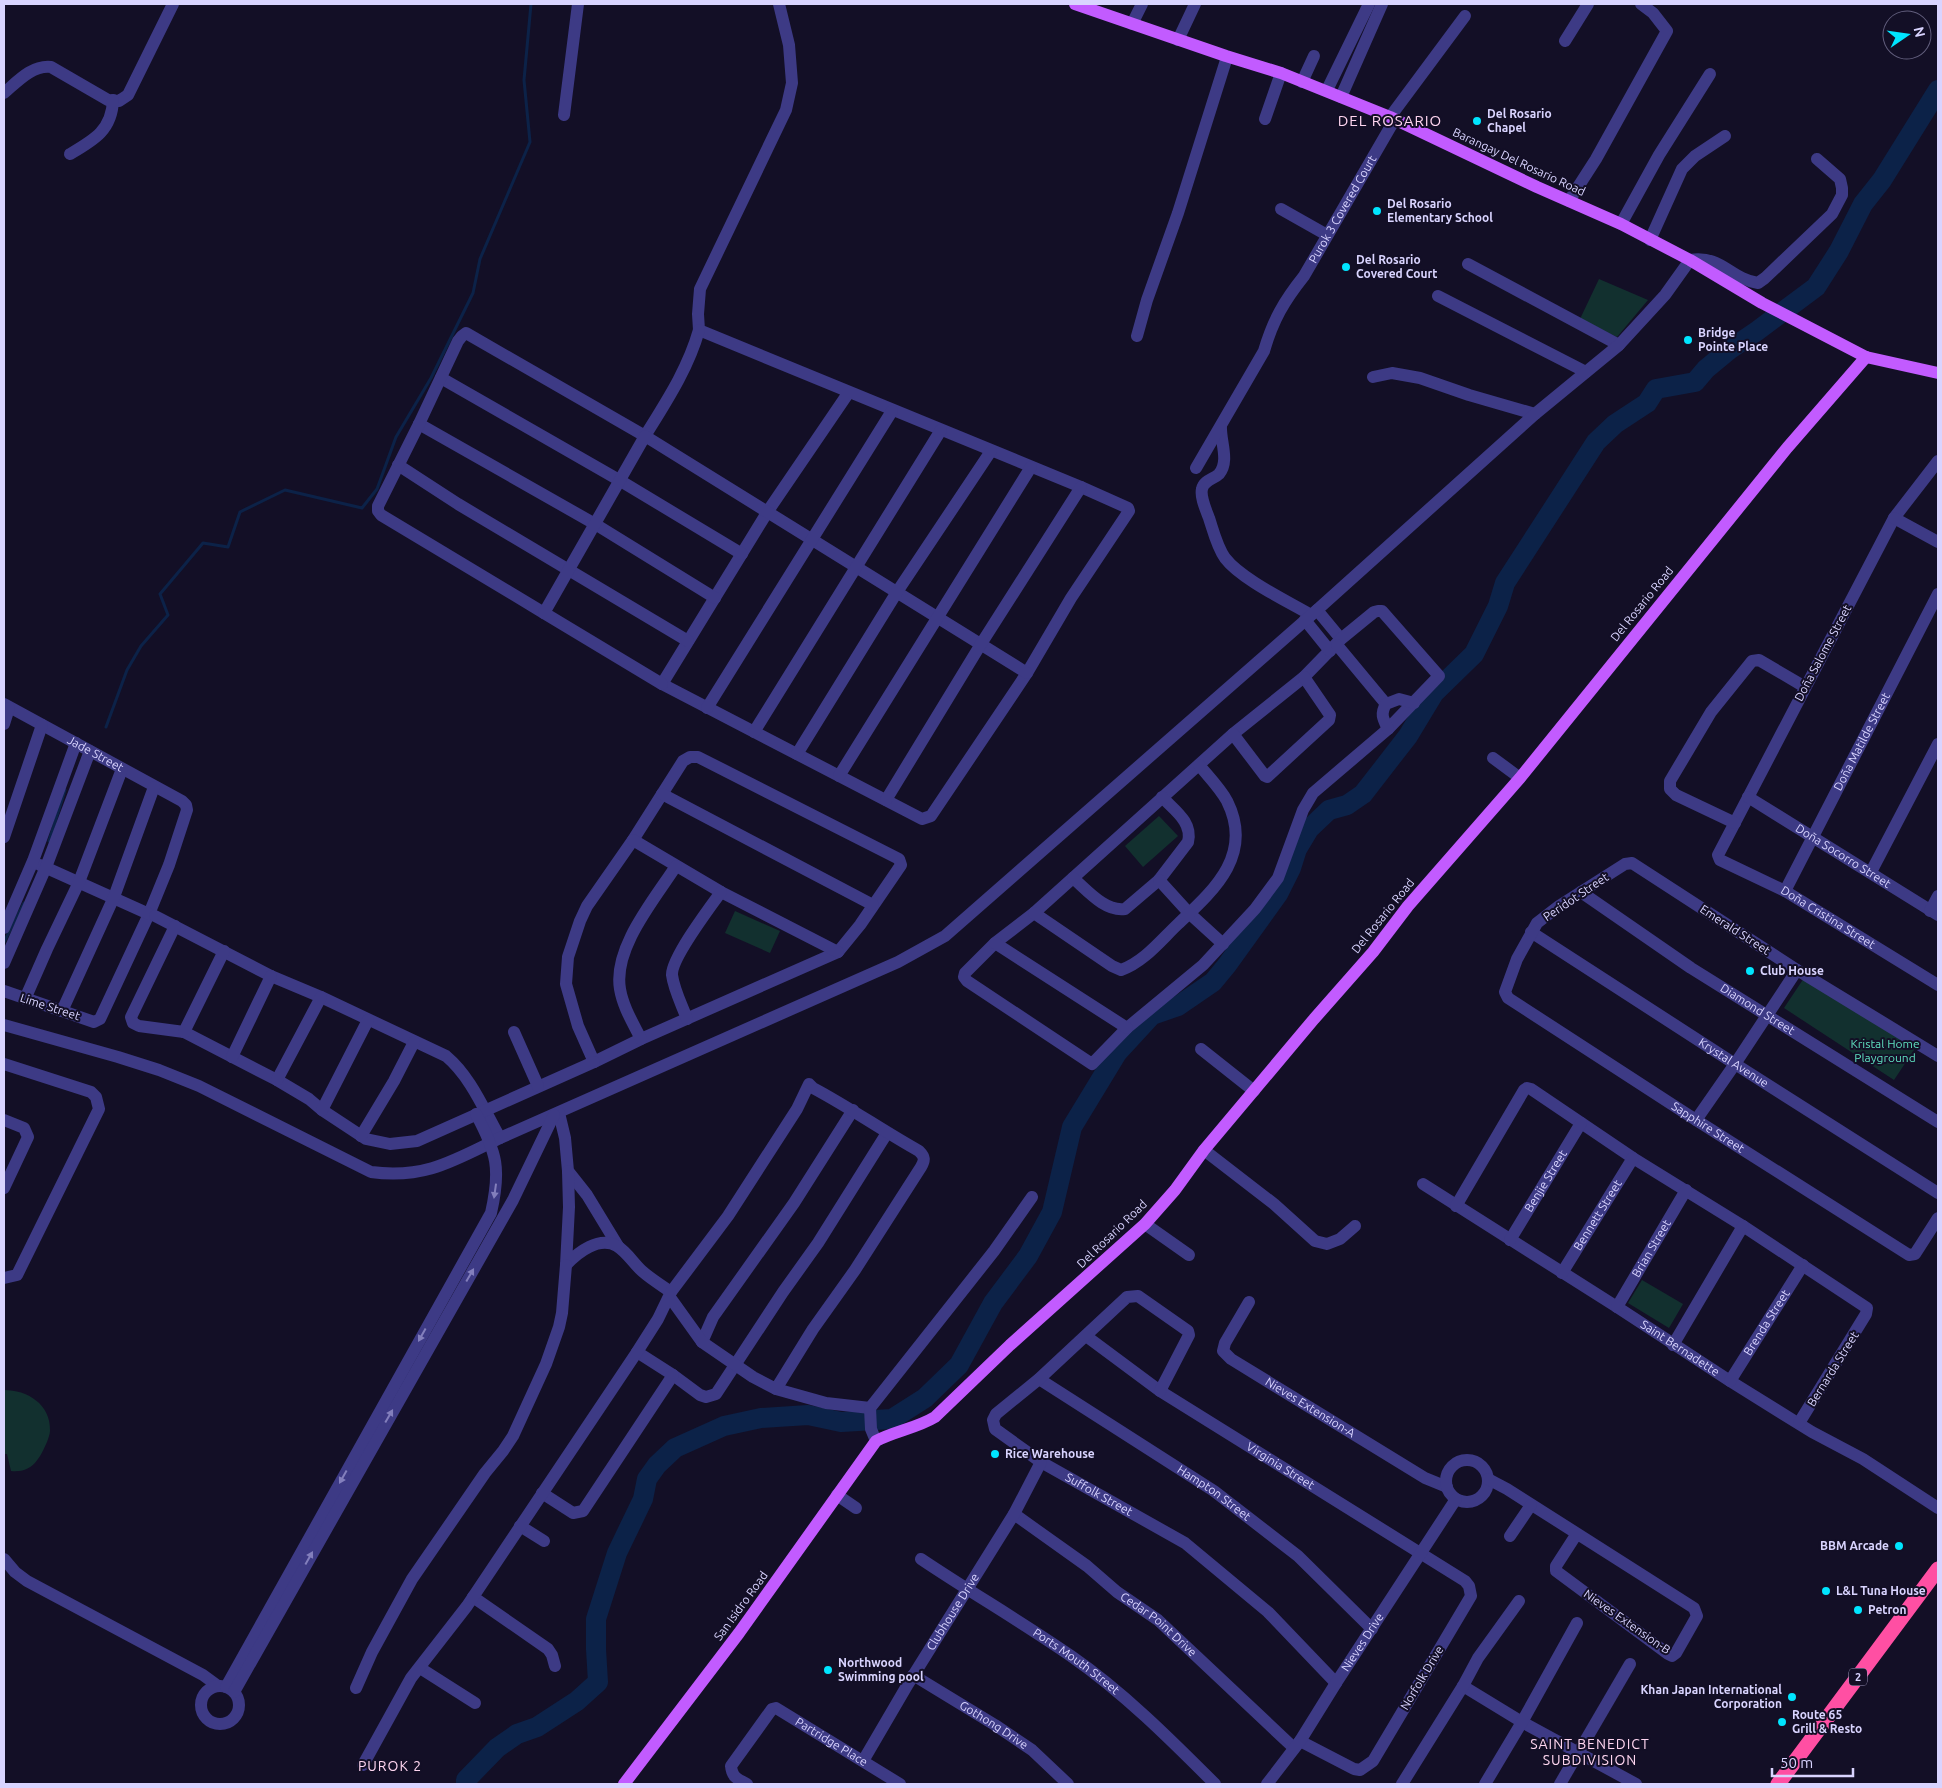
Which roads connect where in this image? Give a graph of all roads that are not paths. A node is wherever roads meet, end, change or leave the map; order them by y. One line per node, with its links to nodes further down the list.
1 (173, 4): 23 (street)
2 (578, 4): 24 (street)
3 (779, 4): 38 (street)
4 (1075, 4): 12 (main road, Barangay Del Rosario Road)
5 (1142, 4): 12 (street)
6 (1195, 4): 13 (street)
7 (1368, 4): 20 (street)
8 (1382, 4): 22 (street)
9 (1588, 4): 14 (street)
10 (1641, 4): 30 (street)
11 (1466, 16): 25 (street, Purok 3 Covered Court)
12 (1132, 24): 13 (main road, Barangay Del Rosario Road)
13 (1178, 40): 16 (main road, Barangay Del Rosario Road)
14 (1564, 42)
15 (1314, 56): 19 (street)
16 (1227, 57): 17 (main road, Barangay Del Rosario Road); 39 (street)
17 (1281, 73): 19 (main road, Barangay Del Rosario Road); 26 (street)
18 (1710, 74): 32 (street)
19 (1302, 82): 20 (main road, Barangay Del Rosario Road)
20 (1328, 90): 22 (main road, Barangay Del Rosario Road)
21 (4, 93): 23 (street)
22 (1341, 97): 25 (main road, Barangay Del Rosario Road)
23 (114, 100): 28 (street)
24 (564, 114)
25 (1392, 118): 30 (main road, Barangay Del Rosario Road); 33 (street, Purok 3 Covered Court)
26 (1265, 119)
27 (1725, 136): 34 (street)
28 (70, 154)
29 (1816, 160): 35 (street)
30 (1569, 201): 32 (main road, Barangay Del Rosario Road)
31 (1281, 209): 33 (street)
32 (1621, 224): 34 (main road, Barangay Del Rosario Road)
33 (1327, 235): 50 (street, Purok 3 Covered Court)
34 (1650, 240): 35 (main road, Barangay Del Rosario Road)
35 (1690, 260): 40 (street); 41 (main road, Barangay Del Rosario Road)
36 (1468, 264): 40 (street)
37 (1438, 296): 42 (street)
38 (699, 330): 46 (street); 52 (street)
39 (1137, 336)
40 (1618, 345): 42 (street)
41 (1866, 357): 43 (main road, Barangay Del Rosario Road); 98 (main road, Del Rosario Road)
42 (1586, 372): 48 (street)
43 (1938, 373)
44 (1373, 377): 48 (street)
45 (441, 378): 49 (street); 52 (street); 58 (street)
46 (849, 392): 47 (street); 60 (street)
47 (892, 410): 51 (street); 63 (street)
48 (1535, 414): 72 (street)
49 (419, 424): 55 (street); 62 (street)
50 (1221, 424): 57 (street, Purok 3 Covered Court); 72 (street)
51 (941, 430): 53 (street); 66 (street)
52 (645, 436): 58 (street); 60 (street)
53 (991, 452): 56 (street); 68 (street)
54 (1938, 462): 61 (street, Doña Salome Street)
55 (398, 465): 67 (street); 71 (street)
56 (1031, 467): 59 (street); 73 (street)
57 (1196, 468)
58 (619, 480): 62 (street); 65 (street)
59 (1080, 487): 75 (street); 77 (street)
60 (768, 512): 63 (street); 65 (street)
61 (1894, 518): 64 (street); 80 (street, Doña Salome Street)
62 (595, 524): 67 (street); 70 (street)
63 (811, 538): 66 (street); 84 (street)
64 (1938, 542)
65 (742, 554): 70 (street)
66 (856, 566): 68 (street); 88 (street)
67 (569, 570): 71 (street); 74 (street)
68 (897, 592): 73 (street); 93 (street)
69 (1938, 594): 105 (street, Doña Matilde Street)
70 (715, 598): 74 (street)
71 (544, 613): 79 (street)
72 (1311, 615): 76 (street); 164 (street)
73 (938, 618): 75 (street); 97 (street)
74 (688, 641): 79 (street)
75 (981, 644): 77 (street); 103 (street)
76 (1336, 645): 78 (street); 81 (street); 82 (street)
77 (1027, 672): 103 (street)
78 (1304, 677): 89 (street); 89 (street)
79 (662, 684): 84 (street)
80 (1805, 687): 102 (street, Doña Salome Street); 104 (street)
81 (1414, 703): 82 (street); 87 (street)
82 (1386, 704): 87 (street)
83 (6, 706): 85 (street); 86 (street, Jade Street)
84 (707, 708): 88 (street)
85 (4, 724)
86 (42, 725): 90 (street, Jade Street); 106 (street)
87 (1388, 729): 131 (street)
88 (754, 732): 93 (street)
89 (1232, 734): 95 (street)
90 (76, 743): 92 (street, Jade Street); 109 (street)
91 (1938, 744): 113 (street)
92 (90, 751): 96 (street, Jade Street); 112 (street)
93 (797, 754): 97 (street)
94 (1493, 758): 98 (street)
95 (1199, 765): 101 (street); 124 (street)
96 (122, 769): 99 (street, Jade Street); 116 (street)
97 (839, 776): 103 (street)
98 (1520, 778): 160 (main road, Del Rosario Road)
99 (154, 787): 121 (street); 126 (street, Jade Street)
100 (662, 794): 107 (street); 122 (street); 122 (street)
101 (1162, 797): 114 (street); 115 (street)
102 (1748, 797): 104 (street, Doña Salome Street); 105 (street, Doña Socorro Street)
103 (886, 800)
104 (1735, 823): 108 (street, Doña Salome Street)
105 (1813, 836): 113 (street, Doña Socorro Street); 117 (street, Doña Matilde Street)
106 (4, 837)
107 (633, 840): 111 (street); 155 (street)
108 (1718, 853): 117 (street, Doña Cristina Street)
109 (33, 861): 112 (street); 128 (street)
110 (1636, 864): 119 (street, Peridot Street); 135 (street, Emerald Street)
111 (676, 866): 118 (street); 150 (street)
112 (46, 867): 116 (street); 134 (street)
113 (1871, 872): 125 (street, Doña Socorro Street)
114 (1073, 878): 115 (street); 123 (street)
115 (1159, 880): 124 (street)
116 (79, 882): 121 (street); 141 (street)
117 (1785, 891): 137 (street, Doña Cristina Street)
118 (721, 892): 133 (street); 144 (street)
119 (1581, 892): 129 (street, Peridot Street); 143 (street, Diamond Street)
120 (1938, 896): 125 (street)
121 (114, 897): 126 (street); 142 (street)
122 (873, 905): 133 (street)
123 (1034, 913): 124 (street); 130 (street)
124 (1189, 913): 131 (street)
125 (1934, 913)
126 (152, 915): 127 (street); 142 (street, Lime Street)
127 (175, 926): 132 (street); 148 (street)
128 (4, 928)
129 (1531, 932): 140 (street, Peridot Street); 157 (street, Krystal Avenue)
130 (995, 943): 147 (street); 147 (street)
131 (1222, 944): 147 (street)
132 (224, 951): 136 (street); 148 (street)
133 (838, 952): 144 (street)
134 (4, 963)
135 (1797, 970): 143 (street); 153 (street, Emerald Street)
136 (271, 976): 139 (street); 154 (street)
137 (1938, 985)
138 (4, 991): 141 (street, Lime Street)
139 (321, 997): 145 (street); 158 (street)
140 (1508, 998): 166 (street, Sapphire Street)
141 (26, 999): 142 (street, Lime Street)
142 (62, 1011)
143 (1767, 1014): 157 (street); 167 (street, Diamond Street)
144 (687, 1019): 150 (street)
145 (368, 1020): 151 (street); 161 (street)
146 (4, 1025): 171 (street)
147 (1127, 1028)
148 (184, 1032): 154 (street)
149 (514, 1032): 159 (street)
150 (640, 1039): 155 (street)
151 (414, 1042): 163 (street); 170 (street)
152 (1201, 1049): 160 (street)
153 (1938, 1056)
154 (232, 1057): 158 (street)
155 (594, 1062): 159 (street)
156 (4, 1064): 191 (street)
157 (1735, 1064): 166 (street); 178 (street, Krystal Avenue)
158 (277, 1080): 161 (street)
159 (538, 1086): 163 (street)
160 (1254, 1091): 172 (main road, Del Rosario Road)
161 (322, 1110): 170 (street)
162 (853, 1110): 169 (street); 192 (street); 196 (street)
163 (480, 1112): 170 (street); 171 (street)
164 (556, 1114): 171 (street); 174 (street); 238 (street, one-way to 164)
165 (4, 1120): 176 (street)
166 (1696, 1120): 181 (street, Sapphire Street)
167 (1938, 1122)
168 (1581, 1123): 173 (street); 180 (street); 185 (street, Benjie Street)
169 (887, 1133): 199 (street); 203 (street)
170 (361, 1136)
171 (495, 1141): 238 (street, one-way to 238)
172 (1204, 1150): 182 (main road, Del Rosario Road); 183 (street)
173 (1633, 1158): 177 (street); 190 (street, Bennett Street)
174 (568, 1171): 186 (street); 188 (street)
175 (1423, 1184): 180 (street, Saint Bernadette)
176 (4, 1186)
177 (1686, 1190): 184 (street); 194 (street, Brian Street)
178 (1938, 1193)
179 (1032, 1197): 205 (street)
180 (1456, 1206): 185 (street, Saint Bernadette)
181 (1938, 1218)
182 (1145, 1224): 187 (street); 207 (main road, Del Rosario Road)
183 (1355, 1226)
184 (1744, 1226): 189 (street); 197 (street)
185 (1510, 1240): 190 (street, Saint Bernadette)
186 (618, 1246): 188 (street); 192 (street)
187 (1189, 1255)
188 (566, 1265): 239 (street)
189 (1803, 1265): 202 (street, Brenda Street); 206 (street, Bernarda Street)
190 (1562, 1273): 194 (street, Saint Bernadette)
191 (4, 1278)
192 (670, 1294): 196 (street); 198 (street)
193 (1249, 1302): 210 (street, Nieves Extension-A)
194 (1617, 1307): 197 (street, Saint Bernadette)
195 (1086, 1336): 201 (street, Suffolk Street); 204 (street, Virginia Street); 204 (street, Suffolk Street)
196 (702, 1342): 199 (street)
197 (1673, 1344): 202 (street, Saint Bernadette)
198 (637, 1352): 200 (street); 211 (street)
199 (736, 1365): 200 (street); 203 (street)
200 (674, 1375): 211 (street)
201 (1039, 1380): 208 (street, Suffolk Street); 231 (street, Hampton Street)
202 (1730, 1381): 206 (street, Saint Bernadette)
203 (776, 1389): 205 (street)
204 (1160, 1391): 222 (street, Virginia Street)
205 (869, 1410): 207 (street)
206 (1799, 1423): 216 (street, Saint Bernadette)
207 (873, 1435): 212 (main road, San Isidro Road)
208 (1040, 1462): 217 (street, Clubhouse Drive); 236 (street, Suffolk Street)
209 (1488, 1479): 210 (street); 213 (street); 214 (street, Nieves Extension-B)
210 (1447, 1487): 213 (street)
211 (542, 1493): 218 (street)
212 (836, 1495): 215 (street); 247 (main road, San Isidro Road)
213 (1456, 1499): 222 (street, Nieves Drive)
214 (1531, 1505): 219 (street, Nieves Extension-B); 220 (street)
215 (856, 1508)
216 (1938, 1508)
217 (1014, 1514): 226 (street, Clubhouse Drive); 242 (street, Cedar Point Drive)
218 (520, 1526): 221 (street); 228 (street)
219 (1576, 1535): 219 (street, Nieves Extension-B)
220 (1510, 1536)
221 (544, 1541)
222 (1421, 1555): 227 (street, Virginia Street); 231 (street, Nieves Drive)
223 (4, 1559): 238 (street)
224 (921, 1559): 226 (street, Ports Mouth Street)
225 (1938, 1569): 257 (highway, 2)
226 (966, 1590): 235 (street, Clubhouse Drive); 251 (street, Ports Mouth Street)
227 (1471, 1596): 245 (street, Norfolk Drive)
228 (473, 1598): 233 (street); 234 (street)
229 (1518, 1601): 237 (street)
230 (1576, 1623): 241 (street)
231 (1372, 1629): 236 (street, Nieves Drive)
232 (1630, 1664): 243 (street)
233 (555, 1666)
234 (420, 1668): 240 (street); 246 (street)
235 (913, 1675): 244 (street, Clubhouse Drive); 250 (street, Gothong Drive)
236 (1336, 1683): 242 (street, Nieves Drive)
237 (1463, 1686): 241 (street); 253 (street)
238 (226, 1688)
239 (356, 1688)
240 (475, 1703)
241 (1522, 1722): 243 (street); 254 (street)
242 (1297, 1744): 245 (street, Cedar Point Drive); 252 (street, Nieves Drive)
243 (1580, 1753): 255 (street); 256 (street)
244 (863, 1761): 248 (street, Partridge Place); 249 (street, Partridge Place)
245 (1373, 1761)
246 (362, 1765)
247 (624, 1784)
248 (747, 1784)
249 (900, 1784)
250 (1068, 1784)
251 (1215, 1784)
252 (1267, 1784)
253 (1402, 1784)
254 (1485, 1784)
255 (1560, 1784)
256 (1636, 1784)
257 (1778, 1784)

